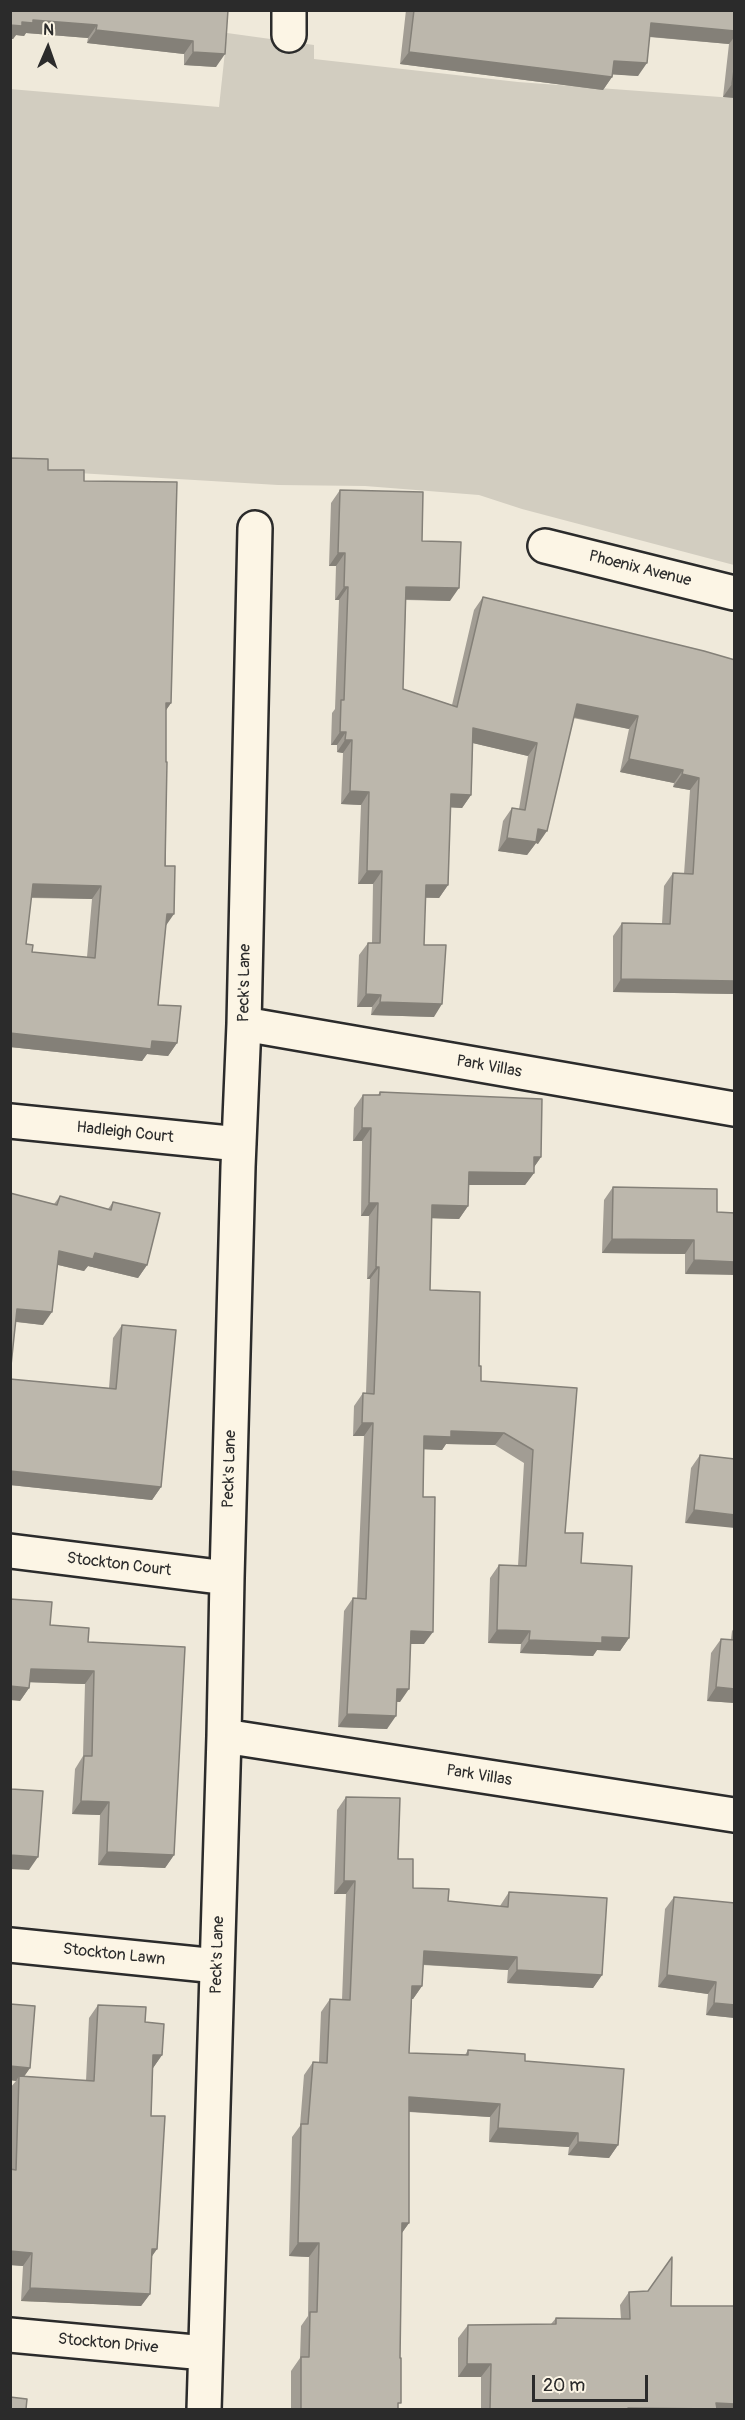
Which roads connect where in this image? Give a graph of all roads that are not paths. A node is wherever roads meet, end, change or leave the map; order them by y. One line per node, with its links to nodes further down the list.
1 (255, 528): 4 (street, Peck's Lane)
2 (545, 546): 3 (street, Phoenix Avenue)
3 (735, 593)
4 (244, 1024): 5 (street, Park Villas); 7 (street, Peck's Lane)
5 (735, 1109)
6 (10, 1121): 7 (street, Hadleigh Court)
7 (239, 1144): 9 (street, Peck's Lane)
8 (10, 1551): 9 (street, Stockton Court)
9 (226, 1578): 10 (street, Peck's Lane)
10 (225, 1736): 11 (street, Park Villas); 13 (street, Peck's Lane)
11 (735, 1815)
12 (10, 1945): 13 (street, Stockton Lawn)
13 (217, 1966): 15 (street, Peck's Lane)
14 (10, 2335): 15 (street, Stockton Drive)
15 (205, 2353): 16 (street, Peck's Lane)
16 (204, 2409)

